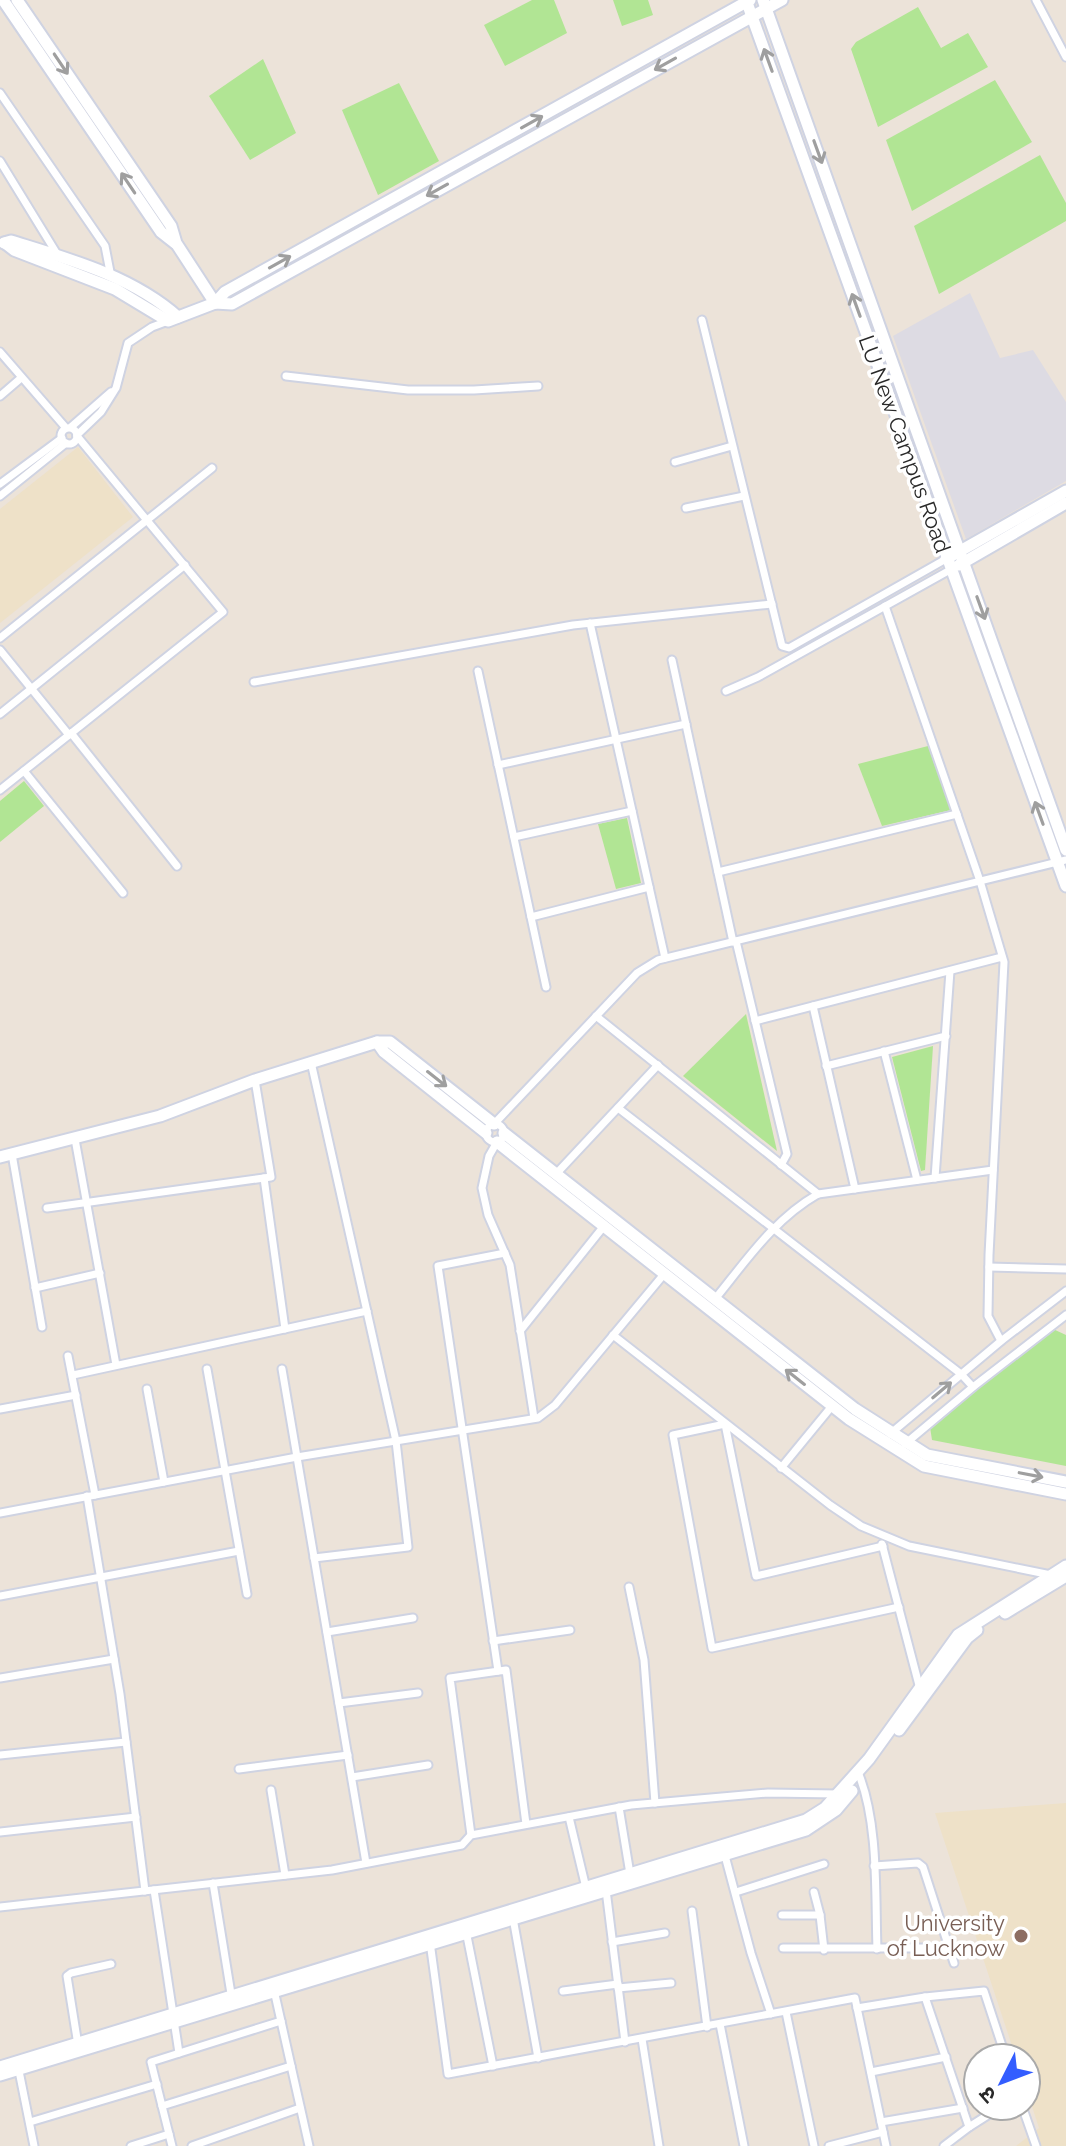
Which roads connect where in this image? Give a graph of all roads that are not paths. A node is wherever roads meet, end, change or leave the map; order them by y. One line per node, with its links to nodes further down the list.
1 (3, 0): 14 (street, one-way to 1)
2 (17, 0): 14 (street, one-way to 14)
3 (782, 0): 6 (street)
4 (1036, 0): 8 (street)
5 (748, 1): 7 (street, LU New Campus Road); 10 (street, one-way to 5)
6 (765, 4): 7 (street); 40 (street, LU New Campus Road, one-way to 40)
7 (752, 17): 12 (street, one-way to 12); 41 (street, LU New Campus Road, one-way to 7)
8 (1066, 57)
9 (0, 93): 16 (street)
10 (476, 153): 12 (street); 18 (street, one-way to 10)
11 (0, 161): 15 (street)
12 (481, 165): 18 (street, one-way to 18)
13 (2, 241): 15 (street); 17 (street)
14 (176, 243): 18 (street)
15 (59, 256): 16 (street)
16 (110, 275): 17 (street); 19 (street)
17 (115, 289): 19 (street)
18 (215, 303): 19 (street)
19 (173, 319): 25 (street)
20 (702, 320): 30 (street)
21 (0, 352): 23 (street)
22 (286, 376): 24 (street)
23 (21, 378): 26 (street); 27 (street)
24 (538, 386)
25 (116, 388): 27 (street); 28 (street)
26 (0, 396)
27 (68, 428): 28 (street); 29 (street)
28 (77, 436): 29 (street); 39 (street)
29 (64, 440): 33 (street); 35 (street)
30 (732, 446): 31 (street); 36 (street)
31 (675, 462)
32 (212, 468): 39 (street)
33 (0, 484)
34 (1066, 491): 40 (street)
35 (0, 496)
36 (744, 496): 38 (street); 43 (street)
37 (1066, 503): 40 (street)
38 (686, 508)
39 (148, 520): 42 (street); 46 (street)
40 (962, 556): 41 (street); 63 (street, LU New Campus Road, one-way to 63)
41 (948, 564): 43 (street); 44 (street); 64 (street, LU New Campus Road, one-way to 41)
42 (185, 565): 51 (street); 55 (street)
43 (772, 604): 45 (street)
44 (885, 606): 52 (street); 61 (street)
45 (590, 623): 50 (street); 56 (street)
46 (0, 638)
47 (0, 650): 51 (street)
48 (672, 660): 54 (street)
49 (478, 671): 57 (street)
50 (254, 682)
51 (31, 689): 53 (street); 55 (street)
52 (726, 691)
53 (0, 714)
54 (686, 724): 56 (street); 66 (street)
55 (70, 734): 58 (street); 65 (street)
56 (616, 739): 57 (street); 60 (street)
57 (498, 765): 62 (street)
58 (24, 771): 59 (street); 70 (street)
59 (0, 790)
60 (632, 811): 62 (street); 69 (street)
61 (957, 814): 66 (street); 67 (street)
62 (514, 837): 71 (street)
63 (1066, 850)
64 (1062, 862): 67 (street); 68 (street, LU New Campus Road)
65 (177, 866)
66 (718, 872): 72 (street)
67 (980, 881): 72 (street); 73 (street)
68 (1066, 886)
69 (649, 887): 71 (street); 74 (street)
70 (123, 893)
71 (531, 917): 76 (street)
72 (735, 941): 74 (street); 79 (street)
73 (1002, 957): 75 (street); 92 (street)
74 (665, 958): 78 (street)
75 (950, 971): 77 (street); 80 (street)
76 (546, 987)
77 (813, 1006): 79 (street); 84 (street)
78 (596, 1016): 83 (street); 87 (street)
79 (755, 1021): 91 (street)
80 (946, 1036): 81 (street); 95 (street)
81 (884, 1051): 84 (street); 96 (street)
82 (311, 1062): 85 (street); 87 (street); 111 (street)
83 (658, 1065): 86 (street); 91 (street)
84 (826, 1066): 97 (street)
85 (255, 1080): 89 (street); 94 (street)
86 (618, 1108): 93 (street); 102 (street)
87 (490, 1129): 88 (street); 88 (street)
88 (501, 1138): 93 (street); 101 (street); 103 (street)
89 (75, 1139): 90 (street); 99 (street)
90 (6, 1156): 108 (street)
91 (781, 1165): 98 (street)
92 (993, 1170): 95 (street); 104 (street)
93 (556, 1174): 105 (street)
94 (264, 1178): 99 (street); 114 (street)
95 (935, 1178): 96 (street)
96 (917, 1180): 97 (street)
97 (855, 1189): 98 (street)
98 (818, 1194): 102 (street)
99 (88, 1201): 100 (street); 107 (street)
100 (47, 1208)
101 (604, 1226): 105 (street); 115 (street)
102 (772, 1229): 110 (street); 122 (street)
103 (505, 1253): 115 (street); 131 (street)
104 (989, 1267): 106 (street); 117 (street)
105 (668, 1269): 110 (street); 116 (street); 127 (street, one-way to 105)
106 (1066, 1269)
107 (100, 1273): 108 (street); 119 (street)
108 (35, 1288): 113 (street)
109 (1066, 1291): 117 (street)
110 (715, 1299): 132 (street)
111 (367, 1311): 114 (street); 134 (street)
112 (1066, 1315): 124 (street)
113 (42, 1327)
114 (285, 1329): 119 (street)
115 (520, 1331): 129 (street)
116 (613, 1335): 129 (street); 130 (street)
117 (1001, 1341): 122 (street)
118 (68, 1356): 123 (street)
119 (116, 1365): 123 (street)
120 (207, 1369): 138 (street)
121 (282, 1369): 136 (street)
122 (961, 1374): 124 (street); 132 (street, one-way to 122)
123 (73, 1375): 126 (street)
124 (973, 1387): 135 (street)
125 (147, 1389): 139 (street)
126 (76, 1395): 128 (street); 142 (street)
127 (832, 1406): 133 (street); 137 (street)
128 (0, 1409)
129 (534, 1418): 131 (street)
130 (725, 1424): 137 (street); 145 (street); 155 (street)
131 (461, 1430): 134 (street); 160 (street)
132 (892, 1432): 133 (street); 135 (street)
133 (882, 1440): 135 (street)
134 (396, 1441): 136 (street); 147 (street)
135 (903, 1446): 140 (street, one-way to 140); 141 (street)
136 (297, 1457): 138 (street); 147 (street)
137 (781, 1468): 144 (street)
138 (224, 1470): 139 (street); 146 (street)
139 (164, 1482): 142 (street)
140 (1066, 1482)
141 (1066, 1494)
142 (91, 1496): 143 (street); 151 (street)
143 (0, 1513)
144 (880, 1534): 145 (street); 149 (street)
145 (883, 1546): 155 (street)
146 (239, 1551): 151 (street); 153 (street)
147 (314, 1558): 159 (street)
148 (1066, 1566): 149 (street)
149 (1051, 1576): 157 (street)
150 (1066, 1576): 157 (street)
151 (101, 1577): 154 (street); 161 (street)
152 (629, 1587): 177 (street)
153 (247, 1594)
154 (0, 1596)
155 (899, 1607): 164 (street)
156 (413, 1618): 159 (street)
157 (977, 1625): 164 (street); 167 (street)
158 (570, 1630): 160 (street)
159 (327, 1632): 166 (street)
160 (493, 1641): 162 (street)
161 (114, 1659): 163 (street); 168 (street)
162 (498, 1671): 181 (street); 183 (street)
163 (0, 1678)
164 (920, 1689): 167 (street)
165 (418, 1693): 166 (street)
166 (339, 1703): 170 (street)
167 (899, 1724): 173 (street)
168 (126, 1742): 169 (street); 179 (street)
169 (0, 1755)
170 (348, 1755): 172 (street); 174 (street)
171 (428, 1765): 174 (street)
172 (239, 1769)
173 (859, 1776): 176 (street); 184 (street); 187 (street)
174 (352, 1777): 185 (street)
175 (271, 1790): 189 (street)
176 (840, 1794): 177 (street); 184 (street)
177 (655, 1803): 178 (street)
178 (619, 1807): 180 (street); 188 (street)
179 (136, 1817): 182 (street); 193 (street)
180 (569, 1817): 181 (street); 192 (street)
181 (526, 1824): 183 (street)
182 (0, 1832)
183 (471, 1835): 185 (street)
184 (724, 1850): 188 (street); 191 (street); 194 (street)
185 (366, 1863): 189 (street)
186 (824, 1864): 194 (street)
187 (874, 1866): 206 (street); 207 (street)
188 (630, 1874): 191 (street)
189 (285, 1875): 190 (street)
190 (213, 1883): 193 (street); 216 (street)
191 (605, 1886): 192 (street); 198 (street); 204 (street)
192 (586, 1888): 198 (street)
193 (149, 1891): 196 (street); 220 (street)
194 (736, 1892): 219 (street)
195 (814, 1892): 200 (street)
196 (0, 1907)
197 (692, 1911): 223 (street)
198 (512, 1915): 201 (street); 230 (street)
199 (782, 1915): 200 (street)
200 (820, 1915): 208 (street)
201 (465, 1929): 203 (street); 233 (street)
202 (665, 1933): 204 (street)
203 (430, 1940): 213 (street); 233 (street)
204 (612, 1942): 212 (street)
205 (783, 1948): 208 (street)
206 (951, 1948): 207 (street); 209 (street)
207 (877, 1949): 208 (street)
208 (824, 1950)
209 (954, 1963)
210 (111, 1964): 227 (street)
211 (671, 1983): 212 (street)
212 (618, 1986): 214 (street); 225 (street)
213 (274, 1988): 216 (street); 221 (street)
214 (563, 1991)
215 (925, 1997): 217 (street); 226 (street); 229 (street)
216 (232, 2000): 220 (street)
217 (857, 2008): 218 (street); 235 (street)
218 (786, 2012): 219 (street); 257 (street)
219 (771, 2014): 222 (street)
220 (172, 2018): 227 (street); 228 (street)
221 (281, 2021): 228 (street); 232 (street)
222 (720, 2024): 223 (street); 256 (street)
223 (707, 2027): 224 (street)
224 (642, 2039): 225 (street); 255 (street)
225 (625, 2042): 230 (street)
226 (1001, 2042)
227 (78, 2047): 231 (street)
228 (179, 2053): 237 (street)
229 (946, 2057): 235 (street); 238 (street)
230 (538, 2058): 233 (street)
231 (18, 2065): 234 (street); 236 (street); 242 (street)
232 (291, 2066): 239 (street); 240 (street)
233 (493, 2066)
234 (0, 2067)
235 (871, 2072): 243 (street)
236 (0, 2075)
237 (157, 2084): 239 (street); 242 (street)
238 (962, 2105)
239 (162, 2106): 249 (street)
240 (300, 2108): 253 (street); 254 (street)
241 (962, 2108): 243 (street)
242 (30, 2122): 250 (street)
243 (881, 2122): 248 (street)
244 (967, 2122): 247 (street)
245 (977, 2122): 247 (street)
246 (1028, 2122): 261 (street)
247 (969, 2127): 260 (street)
248 (883, 2132): 258 (street); 259 (street)
249 (169, 2134): 251 (street); 252 (street)
250 (34, 2146)
251 (131, 2146)
252 (172, 2146)
253 (192, 2146)
254 (309, 2146)
255 (659, 2146)
256 (744, 2146)
257 (814, 2146)
258 (829, 2146)
259 (886, 2146)
260 (944, 2146)
261 (1036, 2146)

